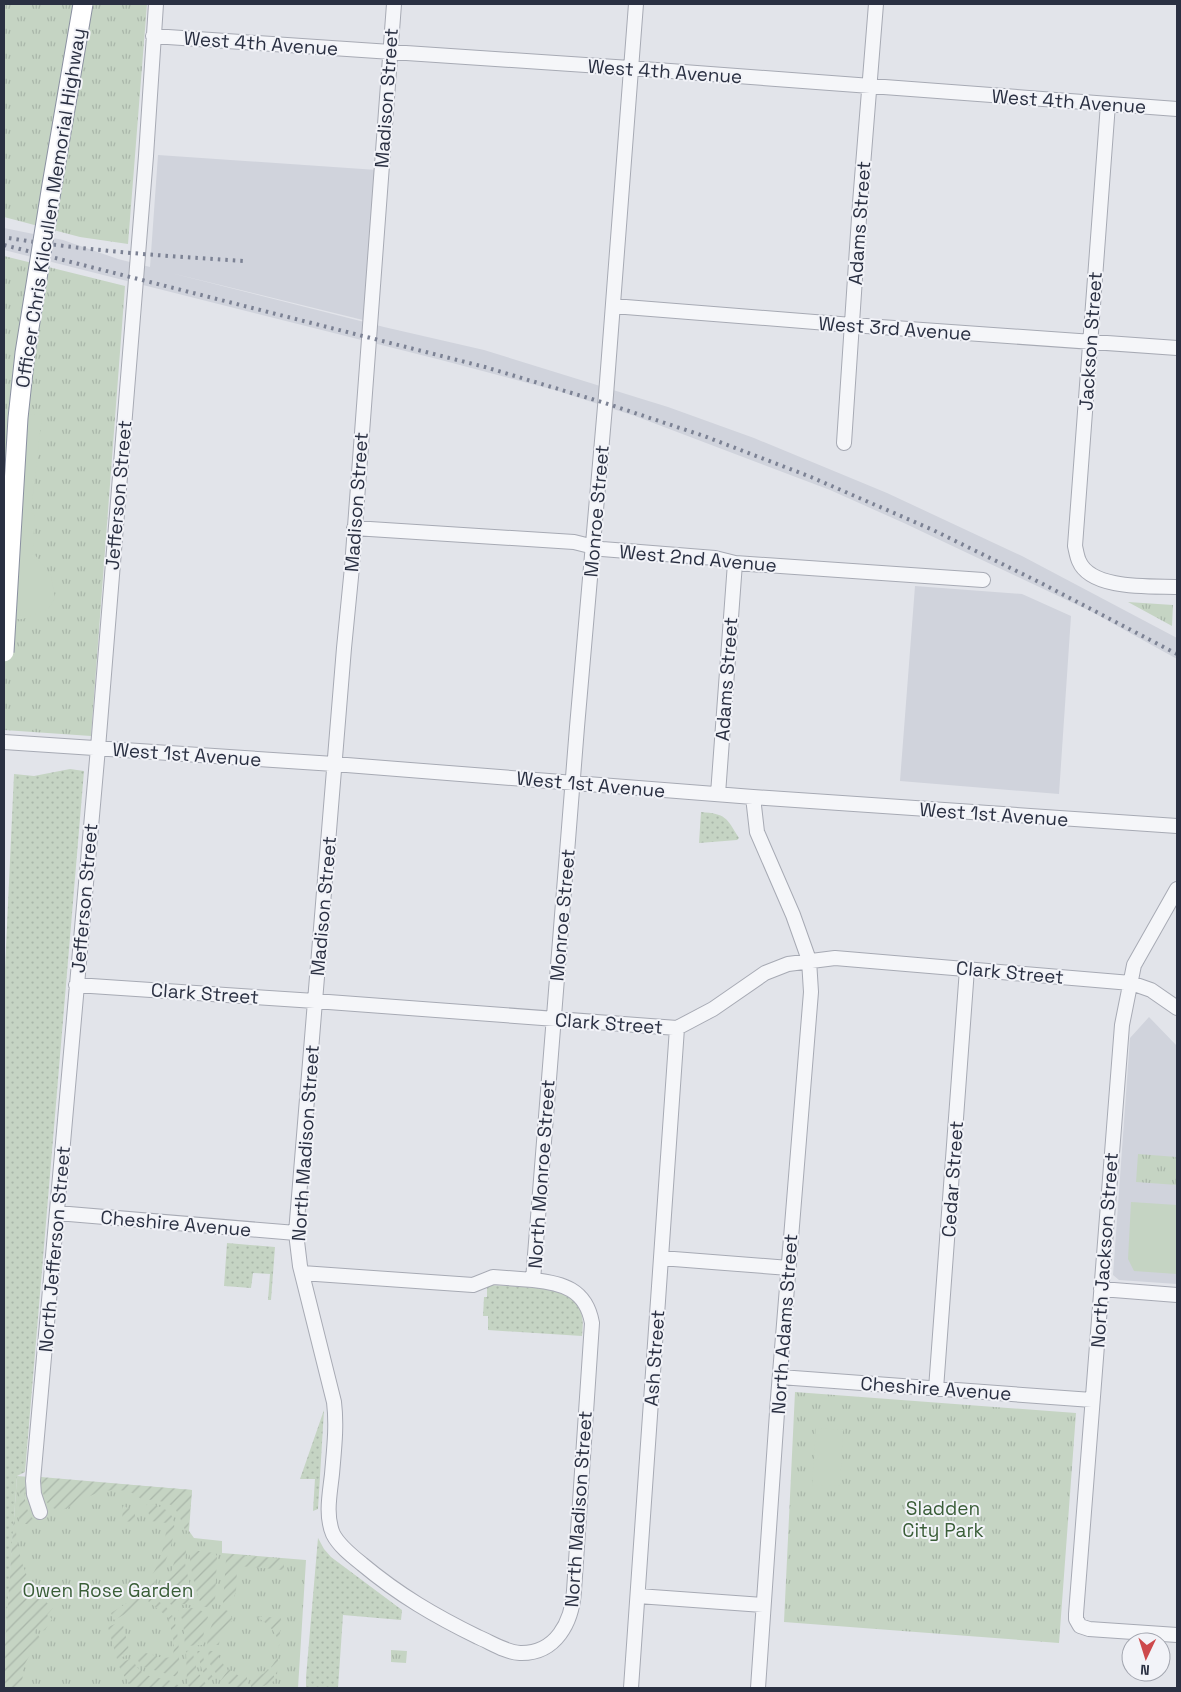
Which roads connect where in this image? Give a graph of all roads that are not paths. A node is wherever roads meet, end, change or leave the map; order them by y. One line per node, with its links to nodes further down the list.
1 (83, 4): 22 (highway, Officer Chris Kilcullen Memorial Highway, bridge)
2 (156, 4): 6 (street, Jefferson Street)
3 (394, 4): 7 (street, Madison Street)
4 (636, 4): 8 (street, Monroe Street)
5 (876, 4): 9 (street, Adams Street)
6 (154, 36): 7 (street, West 4th Avenue); 24 (street, Jefferson Street)
7 (390, 52): 8 (street, West 4th Avenue); 17 (street, Madison Street)
8 (630, 68): 9 (street, West 4th Avenue); 12 (street, Monroe Street)
9 (869, 86): 10 (street, West 4th Avenue); 13 (street, Adams Street)
10 (1108, 104): 11 (street, West 4th Avenue); 14 (street, Jackson Street)
11 (1177, 108)
12 (613, 306): 13 (street, West 3rd Avenue); 18 (street, Monroe Street)
13 (852, 325): 14 (street, West 3rd Avenue); 16 (street, Adams Street)
14 (1090, 342): 15 (street, West 3rd Avenue); 21 (street, Jackson Street)
15 (1177, 348)
16 (844, 443)
17 (354, 528): 18 (street, West 2nd Avenue); 25 (street, Madison Street)
18 (593, 546): 19 (street, West 2nd Avenue); 26 (street, Monroe Street)
19 (735, 563): 20 (street, West 2nd Avenue); 27 (street, Adams Street)
20 (983, 580)
21 (1177, 587)
22 (4, 652)
23 (4, 742): 24 (street, West 1st Avenue)
24 (98, 748): 25 (street, West 1st Avenue); 34 (street, Jefferson Street)
25 (334, 764): 26 (street, West 1st Avenue); 35 (street, Madison Street)
26 (572, 783): 27 (street, West 1st Avenue); 37 (street, Monroe Street)
27 (718, 794): 28 (street, West 1st Avenue)
28 (753, 797): 29 (street, West 1st Avenue); 31 (street)
29 (1177, 826)
30 (1177, 889): 33 (street, North Jackson Street)
31 (809, 960): 32 (street, Clark Street); 38 (street, Clark Street); 42 (street, North Adams Street)
32 (967, 969): 33 (street, Clark Street); 49 (street, Cedar Street)
33 (1131, 983): 36 (street, Clark Street); 45 (street, North Jackson Street)
34 (76, 985): 35 (street, Clark Street); 39 (street, North Jefferson Street)
35 (315, 1001): 37 (street, Clark Street); 40 (street, North Madison Street)
36 (1177, 1008)
37 (553, 1019): 38 (street, Clark Street); 44 (street, North Monroe Street)
38 (677, 1028): 41 (street, Ash Street)
39 (57, 1213): 40 (street, Cheshire Avenue); 51 (street, North Jefferson Street)
40 (296, 1233): 43 (street, North Madison Street)
41 (661, 1258): 42 (street); 52 (street, Ash Street)
42 (789, 1268): 48 (street, North Adams Street)
43 (302, 1273): 44 (street); 46 (street, North Madison Street)
44 (533, 1280): 46 (street, North Monroe Street)
45 (1101, 1289): 47 (street); 50 (street, North Jackson Street)
46 (579, 1295)
47 (1177, 1295)
48 (780, 1377): 49 (street, Cheshire Avenue); 53 (street, North Adams Street)
49 (936, 1389): 50 (street, Cheshire Avenue)
50 (1092, 1400): 54 (street, North Jackson Street)
51 (40, 1512)
52 (638, 1596): 53 (street); 55 (street, Ash Street)
53 (763, 1605): 56 (street, North Adams Street)
54 (1177, 1635)
55 (631, 1688)
56 (758, 1688)

